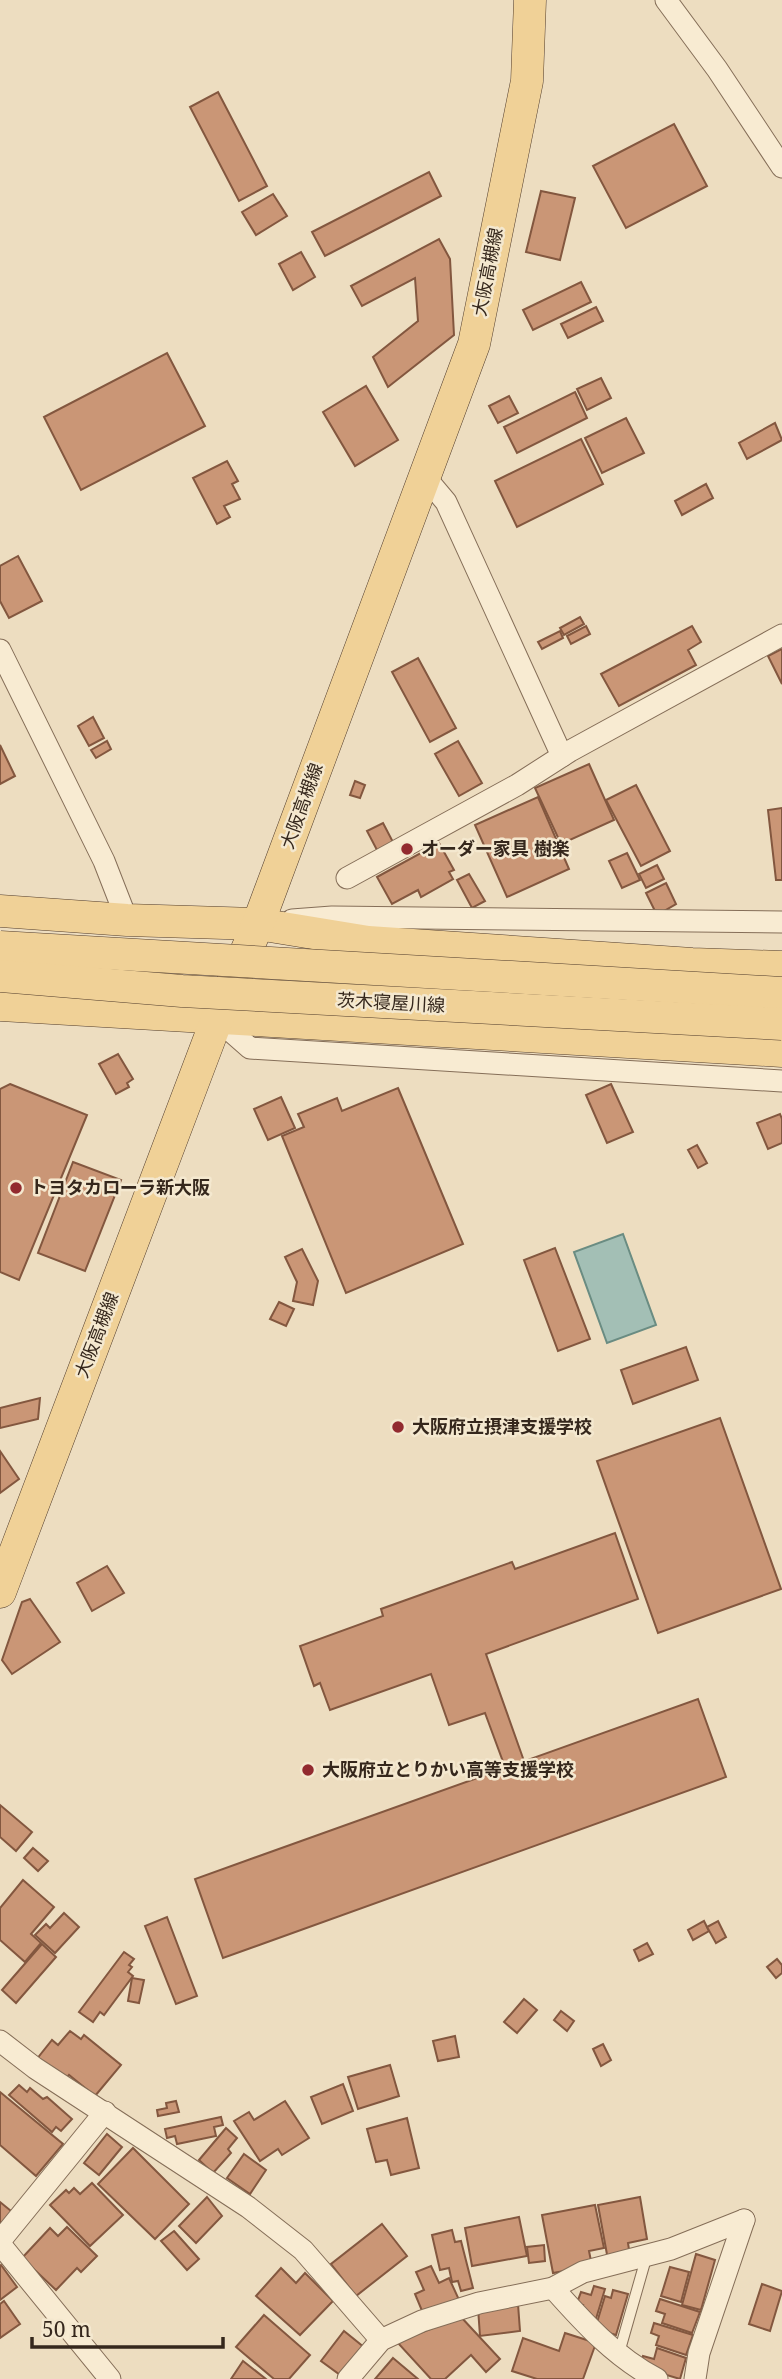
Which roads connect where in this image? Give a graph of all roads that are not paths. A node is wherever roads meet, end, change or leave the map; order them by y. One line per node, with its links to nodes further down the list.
1 (530, 0): 4 (main road, 大阪高槻線)
2 (666, 0): 3 (street)
3 (782, 167)
4 (425, 477): 7 (street); 12 (main road, 大阪高槻線)
5 (782, 635): 7 (street)
6 (0, 650): 10 (street)
7 (562, 756): 8 (street)
8 (347, 878)
9 (0, 911): 10 (main road)
10 (127, 920): 12 (main road)
11 (782, 922): 12 (street)
12 (258, 924): 14 (main road); 18 (main road, 大阪高槻線)
13 (0, 947): 16 (main road, 茨木寝屋川線, bridge)
14 (782, 967)
15 (0, 976): 19 (main road, 茨木寝屋川線, bridge)
16 (782, 993)
17 (0, 1005): 18 (main road)
18 (217, 1019): 20 (main road); 21 (street); 22 (main road, 大阪高槻線)
19 (782, 1024)
20 (782, 1051)
21 (782, 1081)
22 (0, 1592)
23 (0, 2041): 24 (street)
24 (105, 2112): 25 (street); 28 (street)
25 (0, 2243): 30 (street)
26 (647, 2255): 27 (street); 29 (lane); 33 (street)
27 (553, 2288): 28 (street); 29 (street)
28 (382, 2340): 31 (street)
29 (619, 2353): 32 (street)
30 (110, 2379)
31 (348, 2379)
32 (657, 2379)
33 (695, 2379)

